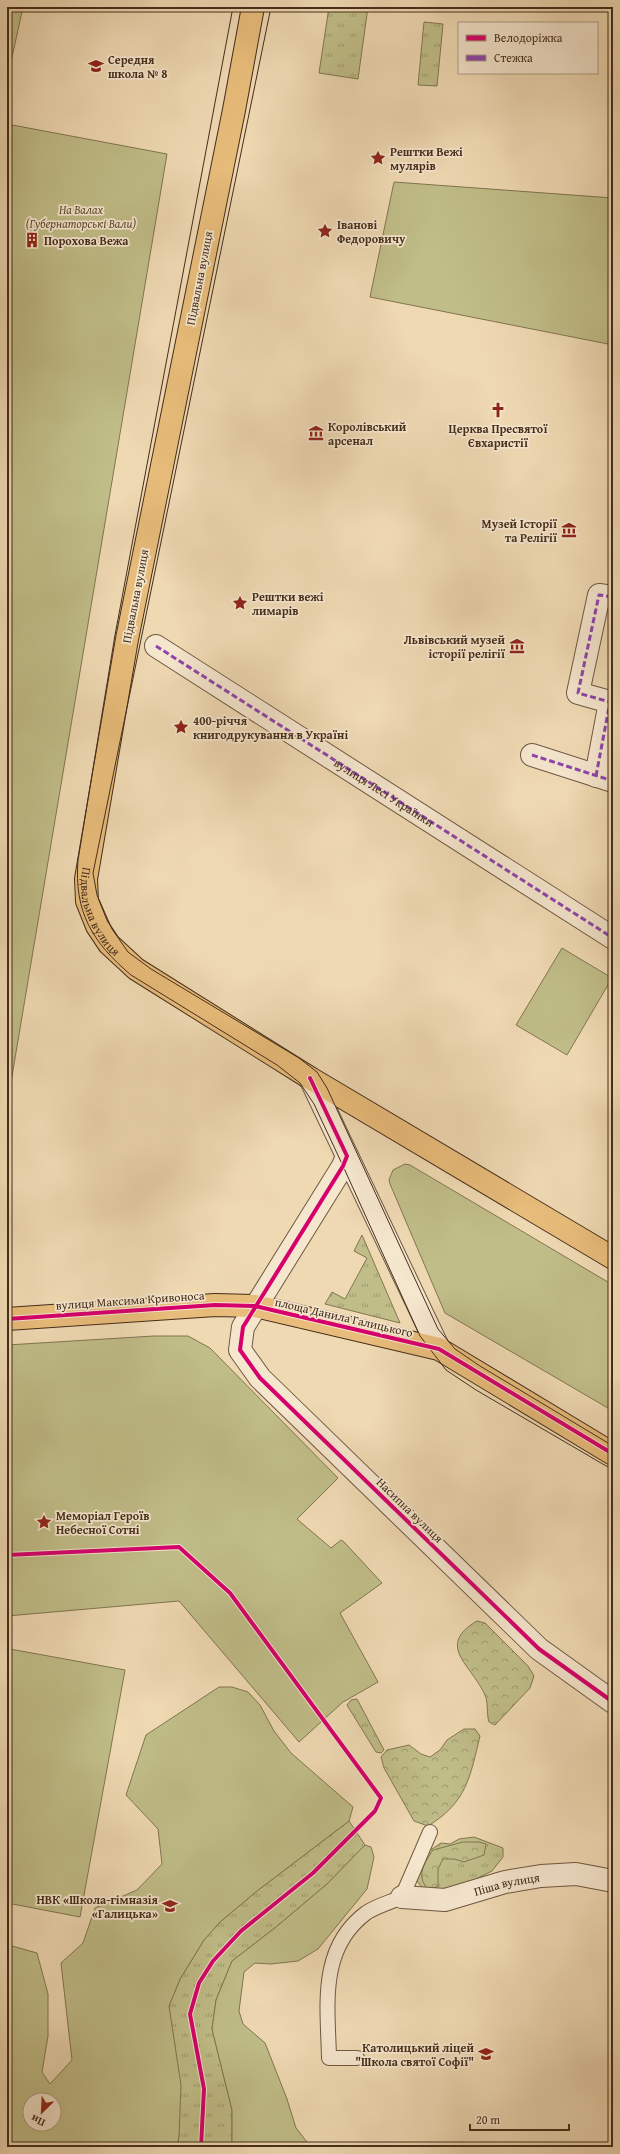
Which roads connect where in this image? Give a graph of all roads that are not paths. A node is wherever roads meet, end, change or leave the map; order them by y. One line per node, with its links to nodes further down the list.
1 (253, 7): 7 (main road, Підвальна вулиця)
2 (613, 597): 5 (street)
3 (156, 646): 6 (street, вулиця Лесі Українки)
4 (532, 755): 5 (street)
5 (604, 779)
6 (613, 938)
7 (310, 1078): 8 (street, площа Данила Галицького); 9 (main road)
8 (347, 1156): 10 (street, площа Данила Галицького); 12 (street, площа Данила Галицького)
9 (613, 1258)
10 (255, 1306): 11 (main road, вулиця Максима Кривоноса); 12 (main road, площа Данила Галицького); 14 (street, Насипна вулиця)
11 (7, 1319)
12 (439, 1349): 13 (main road, площа Данила Галицького)
13 (613, 1454)
14 (613, 1702)
15 (430, 1832): 17 (lane)
16 (613, 1882): 17 (street, Піша вулиця)
17 (402, 1897): 18 (lane)
18 (357, 2058)

